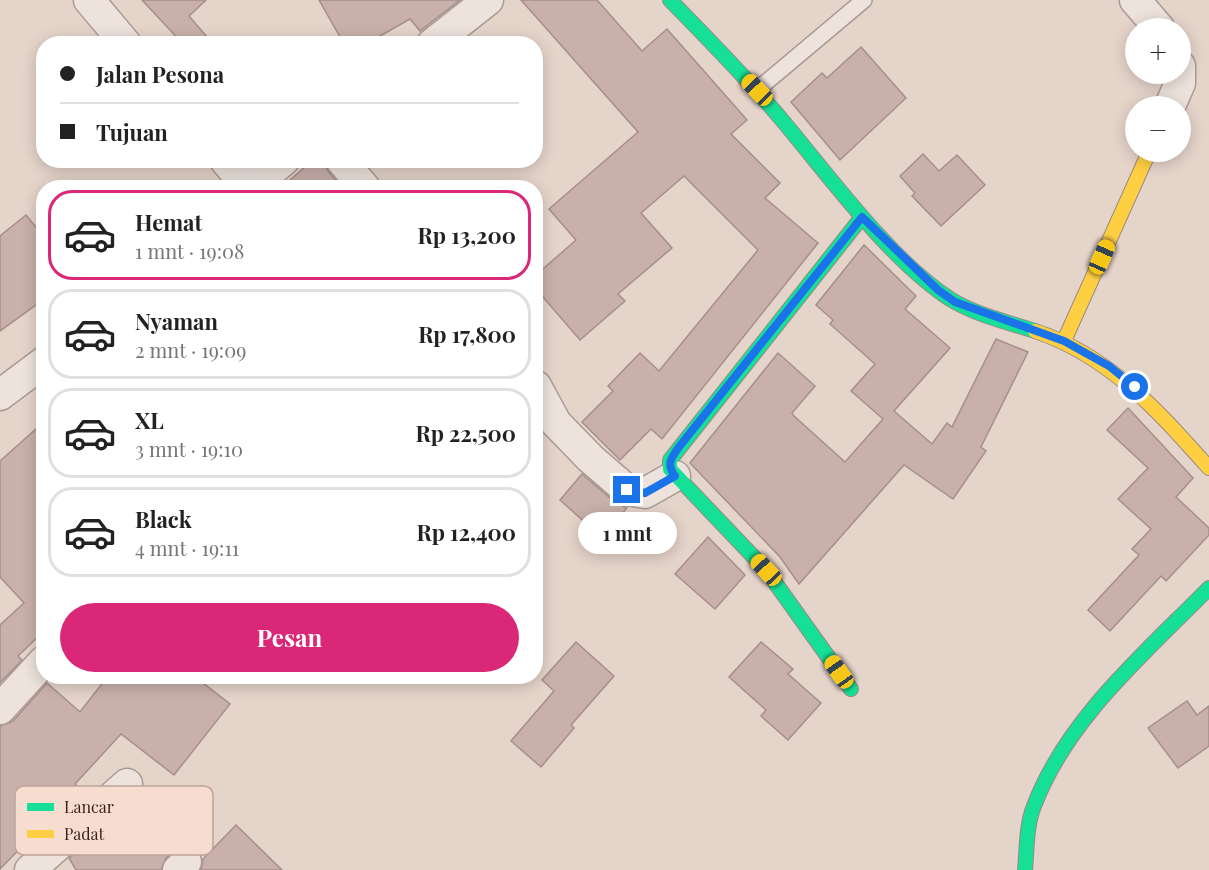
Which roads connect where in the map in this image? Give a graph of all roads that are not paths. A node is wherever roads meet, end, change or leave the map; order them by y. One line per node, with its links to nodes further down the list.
1 (89, 0): 7 (street)
2 (488, 0): 8 (street)
3 (670, 0): 9 (street)
4 (864, 0): 9 (lane)
5 (1136, 0): 6 (street)
6 (1151, 18)
7 (119, 36)
8 (442, 36)
9 (757, 90): 17 (street)
10 (1145, 162): 18 (street)
11 (232, 168): 14 (street)
12 (274, 168): 15 (street)
13 (348, 168): 16 (street)
14 (242, 180)
15 (259, 180)
16 (357, 180)
17 (862, 217): 18 (street); 23 (street)
18 (1064, 341): 22 (street)
19 (36, 368): 20 (street)
20 (0, 395)
21 (543, 399): 23 (street)
22 (1209, 468)
23 (675, 476): 26 (street)
24 (1209, 588): 32 (street)
25 (36, 670): 27 (street)
26 (851, 689)
27 (0, 708)
28 (127, 784): 29 (street)
29 (125, 786)
30 (47, 855): 31 (street)
31 (30, 870)
32 (1024, 870)

